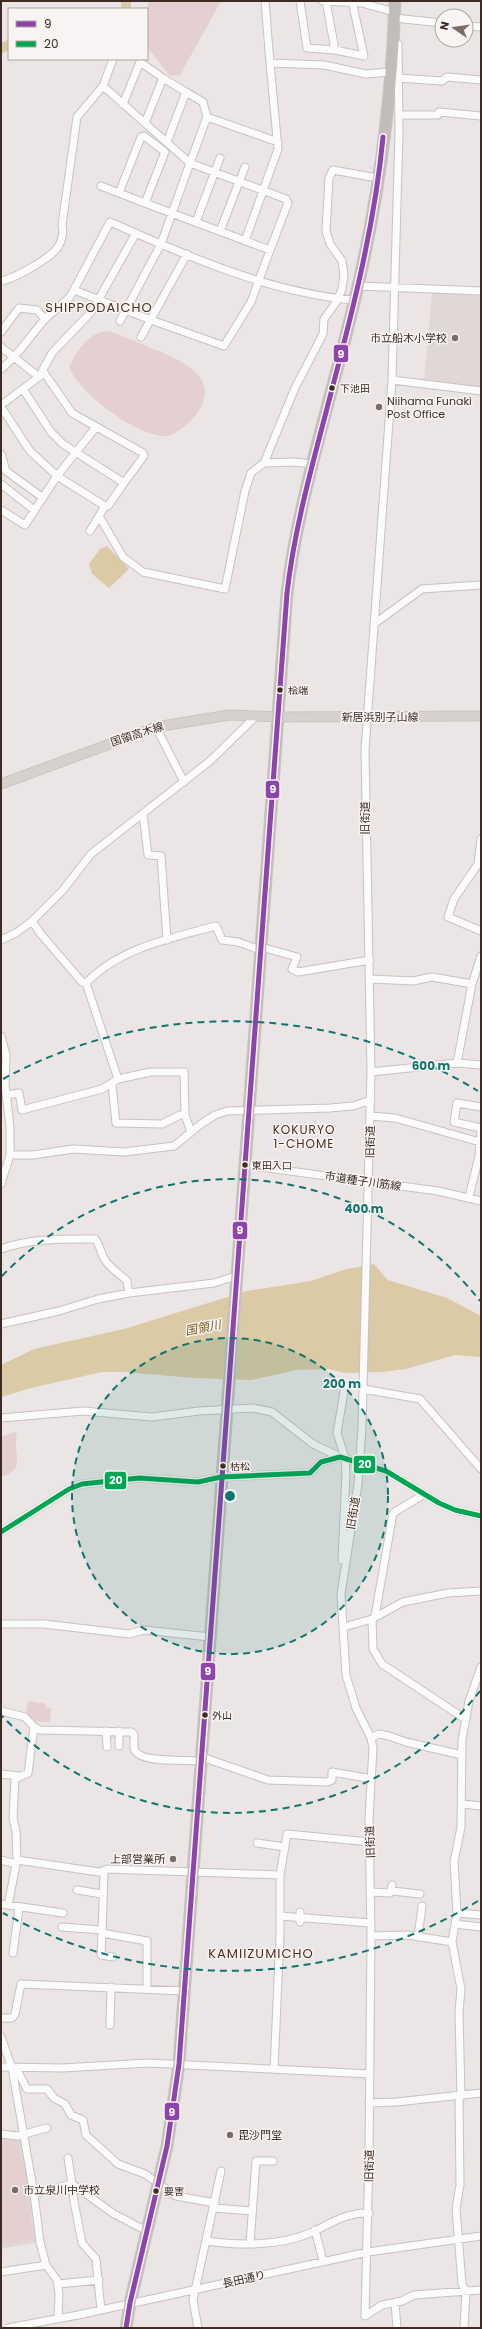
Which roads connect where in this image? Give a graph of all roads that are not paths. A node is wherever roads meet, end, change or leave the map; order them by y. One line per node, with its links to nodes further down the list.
1 (265, 1): 10 (street)
2 (300, 1): 7 (street)
3 (324, 1): 4 (street); 7 (street)
4 (352, 1): 5 (street); 7 (street)
5 (394, 10): 6 (street); 11 (highway)
6 (434, 21)
7 (335, 50)
8 (113, 60): 14 (street)
9 (139, 60): 12 (street); 16 (street)
10 (270, 63): 11 (street); 22 (street)
11 (394, 75): 13 (street); 17 (street, 旧街道); 27 (highway)
12 (163, 78): 15 (street); 20 (street)
13 (481, 80)
14 (103, 86): 16 (street); 42 (street)
15 (186, 92): 19 (street); 21 (street)
16 (123, 104): 20 (street)
17 (398, 115): 18 (street); 44 (street, 旧街道)
18 (481, 116)
19 (207, 117): 22 (street); 24 (street)
20 (145, 123): 21 (street)
21 (167, 142): 24 (street)
22 (278, 142): 30 (street)
23 (220, 158): 26 (street)
24 (190, 163): 26 (street); 33 (street)
25 (245, 167): 28 (street)
26 (214, 172): 28 (street); 34 (street)
27 (378, 178): 43 (highway); 47 (street)
28 (239, 182): 30 (street); 35 (street)
29 (101, 186): 31 (street)
30 (263, 191): 37 (street); 39 (street)
31 (119, 194): 32 (street); 32 (street)
32 (145, 203): 33 (street)
33 (172, 213): 34 (street); 38 (street)
34 (196, 222): 35 (street)
35 (220, 231): 37 (street)
36 (136, 233): 38 (street); 45 (street); 48 (street)
37 (246, 240): 39 (street)
38 (161, 244): 40 (street); 50 (street)
39 (270, 250): 41 (street)
40 (187, 254): 41 (street); 52 (street)
41 (259, 280): 47 (street); 52 (street)
42 (1, 281)
43 (358, 286): 44 (street); 49 (highway)
44 (396, 288): 46 (street); 60 (street, 旧街道)
45 (74, 290): 48 (street); 51 (street)
46 (481, 291)
47 (338, 299): 49 (street); 67 (street)
48 (99, 300): 50 (street); 59 (street)
49 (354, 300): 68 (highway)
50 (126, 310): 52 (street); 53 (street)
51 (45, 319): 54 (street); 57 (street)
52 (151, 320): 55 (street)
53 (120, 321)
54 (1, 332)
55 (141, 337)
56 (1, 347): 57 (street)
57 (15, 358): 58 (street); 59 (street)
58 (1, 369)
59 (41, 374): 61 (street); 64 (street)
60 (392, 380): 62 (street); 79 (street, 旧街道)
61 (23, 389): 63 (street); 65 (street)
62 (481, 391)
63 (1, 406): 69 (street)
64 (96, 427): 65 (street); 71 (street)
65 (75, 453): 69 (street); 71 (street)
66 (1, 454): 72 (street)
67 (264, 463): 68 (street); 76 (street)
68 (313, 464): 82 (highway)
69 (57, 476): 72 (street); 73 (street)
70 (1, 484): 75 (street)
71 (124, 484): 73 (street)
72 (42, 497): 75 (street)
73 (105, 506): 76 (street)
74 (1, 510): 75 (street)
75 (34, 510)
76 (99, 516): 77 (street)
77 (90, 530)
78 (481, 585): 79 (street)
79 (374, 624): 83 (street, 旧街道)
80 (256, 716): 82 (main road, 国領高木線); 84 (main road, 国領高木線); 85 (street)
81 (481, 716): 83 (main road, 新居浜別子山線)
82 (279, 717): 83 (main road, 新居浜別子山線); 93 (highway)
83 (367, 717): 95 (street, 旧街道)
84 (156, 726): 85 (street); 86 (main road, 国領高木線)
85 (184, 782): 87 (street)
86 (1, 784)
87 (143, 814): 89 (street); 92 (street)
88 (481, 838): 90 (street)
89 (32, 920): 91 (street); 97 (street)
90 (481, 931)
91 (1, 940)
92 (167, 940): 93 (street); 97 (street)
93 (260, 950): 95 (street); 108 (highway)
94 (481, 956): 98 (street)
95 (370, 960): 96 (street, 旧街道)
96 (371, 979): 98 (street); 102 (street, 旧街道)
97 (86, 983): 103 (street)
98 (472, 984): 100 (street)
99 (1, 1036): 105 (street)
100 (457, 1063): 101 (street); 102 (street)
101 (481, 1065)
102 (372, 1072): 106 (street, 旧街道)
103 (118, 1079): 104 (street); 109 (street)
104 (112, 1084): 105 (street); 109 (street)
105 (6, 1095): 114 (street)
106 (371, 1100): 108 (street); 110 (street, 旧街道)
107 (481, 1108): 111 (street)
108 (248, 1111): 112 (street); 115 (highway)
109 (185, 1116): 112 (street)
110 (370, 1116): 113 (street); 116 (street, 旧街道)
111 (481, 1128): 113 (street)
112 (191, 1132): 114 (street)
113 (480, 1142): 118 (street)
114 (10, 1155): 117 (street)
115 (245, 1165): 116 (street, 市道種子川筋線); 121 (highway)
116 (369, 1182): 118 (street, 市道種子川筋線); 125 (street, 旧街道)
117 (1, 1184)
118 (469, 1197): 119 (street, 市道種子川筋線)
119 (481, 1201)
120 (1, 1250): 122 (street)
121 (236, 1279): 122 (street); 126 (highway)
122 (129, 1293): 123 (street)
123 (1, 1324)
124 (345, 1386): 128 (street)
125 (363, 1387): 129 (street, 旧街道); 130 (street)
126 (227, 1406): 127 (street); 128 (street); 131 (highway)
127 (1, 1418)
128 (343, 1457): 129 (street); 131 (street); 135 (street)
129 (360, 1464): 132 (street); 135 (street, 旧街道)
130 (481, 1469)
131 (222, 1477): 134 (street); 140 (highway)
132 (423, 1494): 133 (street); 137 (street)
133 (481, 1516)
134 (1, 1532)
135 (345, 1563): 139 (street, 旧街道)
136 (481, 1591): 137 (street)
137 (373, 1617): 139 (street); 143 (street)
138 (1, 1624): 140 (street)
139 (344, 1628): 147 (street, 旧街道)
140 (210, 1637): 151 (highway)
141 (481, 1667): 143 (street)
142 (1, 1711): 144 (street)
143 (465, 1719): 150 (street)
144 (34, 1727): 145 (street); 153 (street)
145 (106, 1731): 146 (street); 149 (street)
146 (119, 1731): 148 (street); 151 (street)
147 (371, 1738): 150 (street); 154 (street, 旧街道)
148 (119, 1746)
149 (107, 1747)
150 (462, 1755): 155 (street)
151 (202, 1759): 154 (street); 163 (highway)
152 (1, 1774): 153 (street)
153 (19, 1776): 161 (street)
154 (372, 1779): 157 (street, 旧街道)
155 (462, 1804): 156 (street); 173 (street)
156 (481, 1806)
157 (370, 1842): 159 (street); 166 (street, 旧街道)
158 (258, 1843): 159 (street)
159 (285, 1847): 164 (street)
160 (1, 1860): 161 (street)
161 (16, 1862): 162 (street); 169 (street)
162 (104, 1871): 163 (street); 168 (street)
163 (193, 1872): 164 (street); 188 (highway)
164 (280, 1875): 175 (street)
165 (78, 1890): 168 (street)
166 (370, 1892): 167 (street); 176 (street, 旧街道)
167 (417, 1892)
168 (102, 1894): 180 (street)
169 (5, 1905): 171 (street)
170 (422, 1906): 182 (street)
171 (19, 1908): 172 (street); 184 (street)
172 (63, 1913)
173 (457, 1913): 174 (street); 177 (street)
174 (481, 1915)
175 (280, 1916): 176 (street); 195 (street)
176 (371, 1923): 181 (street, 旧街道)
177 (455, 1924): 179 (street); 183 (street)
178 (62, 1926): 180 (street)
179 (481, 1928)
180 (101, 1931): 185 (street); 187 (street)
181 (371, 1936): 182 (street); 196 (street, 旧街道)
182 (418, 1937): 183 (street)
183 (452, 1942): 198 (street)
184 (13, 1953)
185 (113, 1957)
186 (111, 1987): 187 (street); 189 (street); 190 (street)
187 (147, 1988): 188 (street)
188 (185, 1991): 192 (highway)
189 (1, 2018)
190 (110, 2025)
191 (1, 2037): 194 (street)
192 (179, 2064): 194 (street); 195 (street); 207 (highway)
193 (1, 2067): 194 (street)
194 (14, 2068): 202 (street); 207 (street)
195 (274, 2069): 196 (street)
196 (370, 2074): 199 (street, 旧街道)
197 (481, 2093): 198 (street)
198 (460, 2096): 199 (street); 215 (street)
199 (369, 2103): 211 (street, 旧街道)
200 (47, 2128): 202 (street)
201 (1, 2134): 202 (street)
202 (23, 2134): 208 (street)
203 (68, 2158): 206 (street)
204 (273, 2162): 210 (street)
205 (221, 2171): 209 (street)
206 (72, 2184): 208 (street); 213 (street); 222 (street)
207 (159, 2184): 209 (street); 213 (highway)
208 (34, 2194): 220 (street)
209 (214, 2206): 210 (street); 216 (street)
210 (252, 2211): 217 (street)
211 (369, 2213): 212 (street); 218 (street, 旧街道)
212 (315, 2230): 217 (street); 219 (street)
213 (147, 2231): 227 (highway)
214 (481, 2236): 215 (street, 長田通り)
215 (459, 2239): 218 (street, 長田通り); 226 (street)
216 (206, 2241): 217 (street); 224 (street)
217 (250, 2244)
218 (368, 2252): 219 (street, 長田通り); 228 (street, 旧街道)
219 (323, 2261): 224 (street, 長田通り)
220 (46, 2265): 221 (street); 223 (street)
221 (1, 2272)
222 (99, 2280): 223 (street); 229 (street)
223 (58, 2284): 230 (street)
224 (196, 2290): 227 (street, 長田通り); 233 (street)
225 (481, 2290): 226 (street)
226 (466, 2291): 228 (street); 235 (street)
227 (130, 2303): 229 (street, 長田通り); 232 (highway)
228 (395, 2303): 234 (street)
229 (101, 2310): 230 (street, 長田通り)
230 (58, 2318): 231 (street, 長田通り)
231 (8, 2328)
232 (126, 2328)
233 (198, 2328)
234 (397, 2328)
235 (464, 2328)

